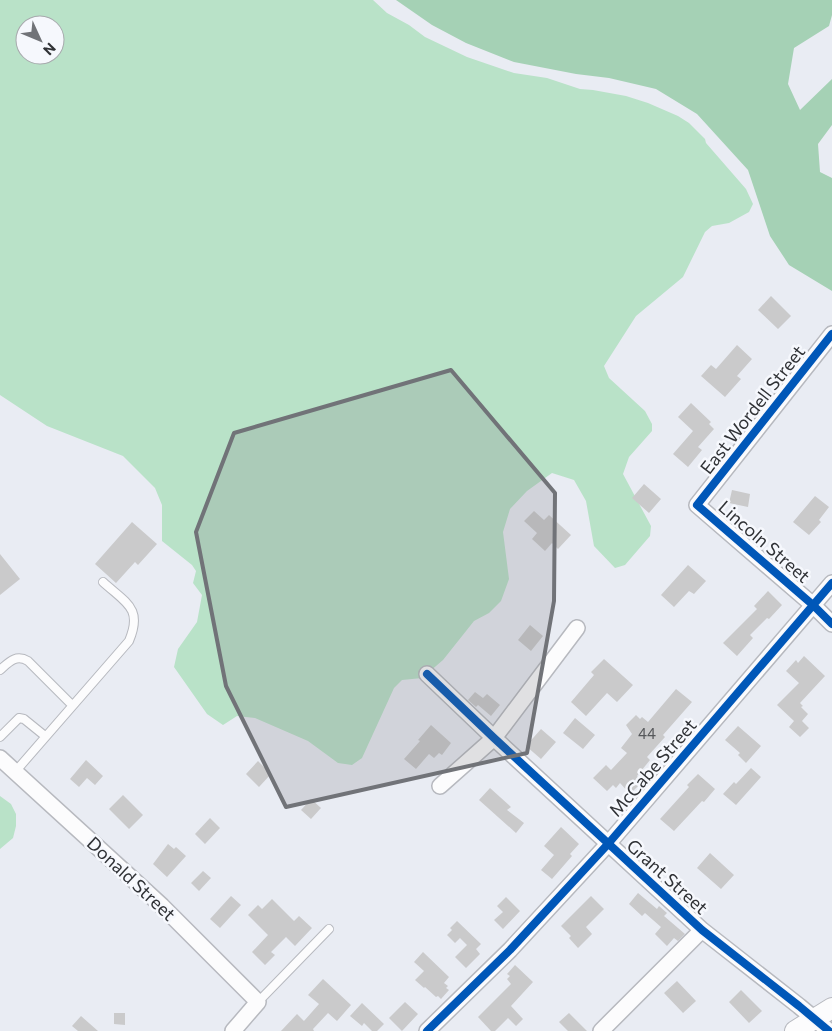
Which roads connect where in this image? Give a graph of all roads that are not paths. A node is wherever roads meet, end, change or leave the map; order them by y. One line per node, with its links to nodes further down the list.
1 (832, 334): 2 (street, East Wordell Street)
2 (697, 505): 5 (street, Lincoln Street)
3 (103, 582): 10 (lane)
4 (832, 583): 5 (street, McCabe Street)
5 (813, 605): 6 (street, Lincoln Street); 17 (street, McCabe Street)
6 (832, 624)
7 (577, 628): 13 (street)
8 (0, 670): 10 (lane)
9 (427, 674): 13 (street, Grant Street)
10 (72, 705): 11 (lane)
11 (45, 736): 12 (lane); 15 (lane)
12 (0, 737)
13 (494, 738): 16 (street); 17 (street, Grant Street)
14 (0, 758): 15 (street, Donald Street)
15 (15, 772): 20 (street, Donald Street)
16 (440, 786)
17 (608, 844): 19 (street, Grant Street); 24 (street, McCabe Street)
18 (329, 929): 20 (lane)
19 (702, 930): 22 (street, Grant Street); 25 (street)
20 (258, 1002): 23 (street)
21 (832, 1008): 22 (street)
22 (822, 1025): 26 (street)
23 (233, 1031)
24 (427, 1031)
25 (601, 1031)
26 (795, 1031)

